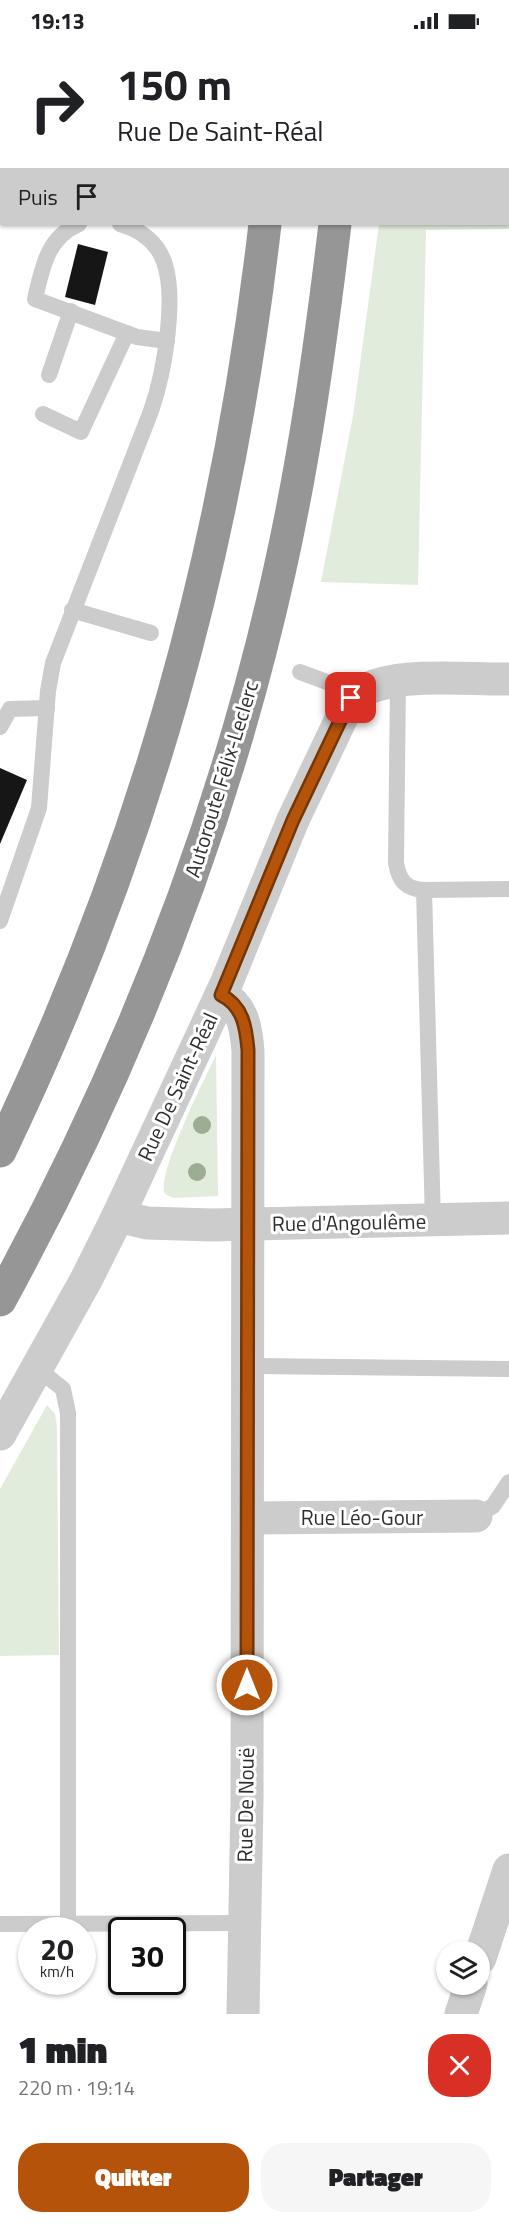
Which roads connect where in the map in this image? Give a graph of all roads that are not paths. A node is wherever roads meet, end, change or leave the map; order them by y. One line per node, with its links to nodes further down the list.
1 (78, 225): 5 (lane)
2 (123, 225): 7 (lane)
3 (265, 225): 22 (highway)
4 (335, 225): 27 (highway, Autoroute Félix-Leclerc)
5 (71, 311): 6 (lane); 8 (lane)
6 (127, 333): 7 (lane); 9 (lane)
7 (167, 341): 10 (lane)
8 (49, 375)
9 (43, 414)
10 (72, 610): 11 (lane); 16 (lane)
11 (151, 633)
12 (300, 672): 15 (lane)
13 (509, 679): 14 (street)
14 (398, 681): 15 (street); 19 (lane)
15 (351, 698): 21 (street, Rue De Saint-Réal)
16 (46, 708): 17 (lane); 20 (lane)
17 (0, 727)
18 (509, 889): 19 (lane)
19 (423, 890): 25 (lane)
20 (0, 921)
21 (221, 995): 23 (street, Rue De Saint-Réal); 26 (street, Rue De Nouë)
22 (0, 1151)
23 (118, 1216): 26 (street, Rue d'Angoulême); 29 (street, Rue De Saint-Réal)
24 (509, 1218): 25 (street, Rue d'Angoulême)
25 (433, 1221): 26 (street, Rue d'Angoulême)
26 (247, 1225): 28 (street, Rue De Nouë)
27 (0, 1299)
28 (246, 1366): 30 (lane); 34 (street, Rue De Nouë)
29 (38, 1368): 31 (street, Rue De Saint-Réal); 36 (lane)
30 (509, 1369)
31 (0, 1434)
32 (509, 1482): 33 (lane)
33 (476, 1516): 34 (street, Rue Léo-Gour)
34 (248, 1518): 39 (street, Rue De Nouë)
35 (509, 1870): 41 (street)
36 (68, 1917)
37 (96, 1922): 39 (lane)
38 (18, 1923): 40 (lane)
39 (244, 1923): 43 (street, Rue De Nouë)
40 (0, 1924)
41 (486, 1941)
42 (467, 1995): 44 (street)
43 (243, 2014)
44 (461, 2014)

